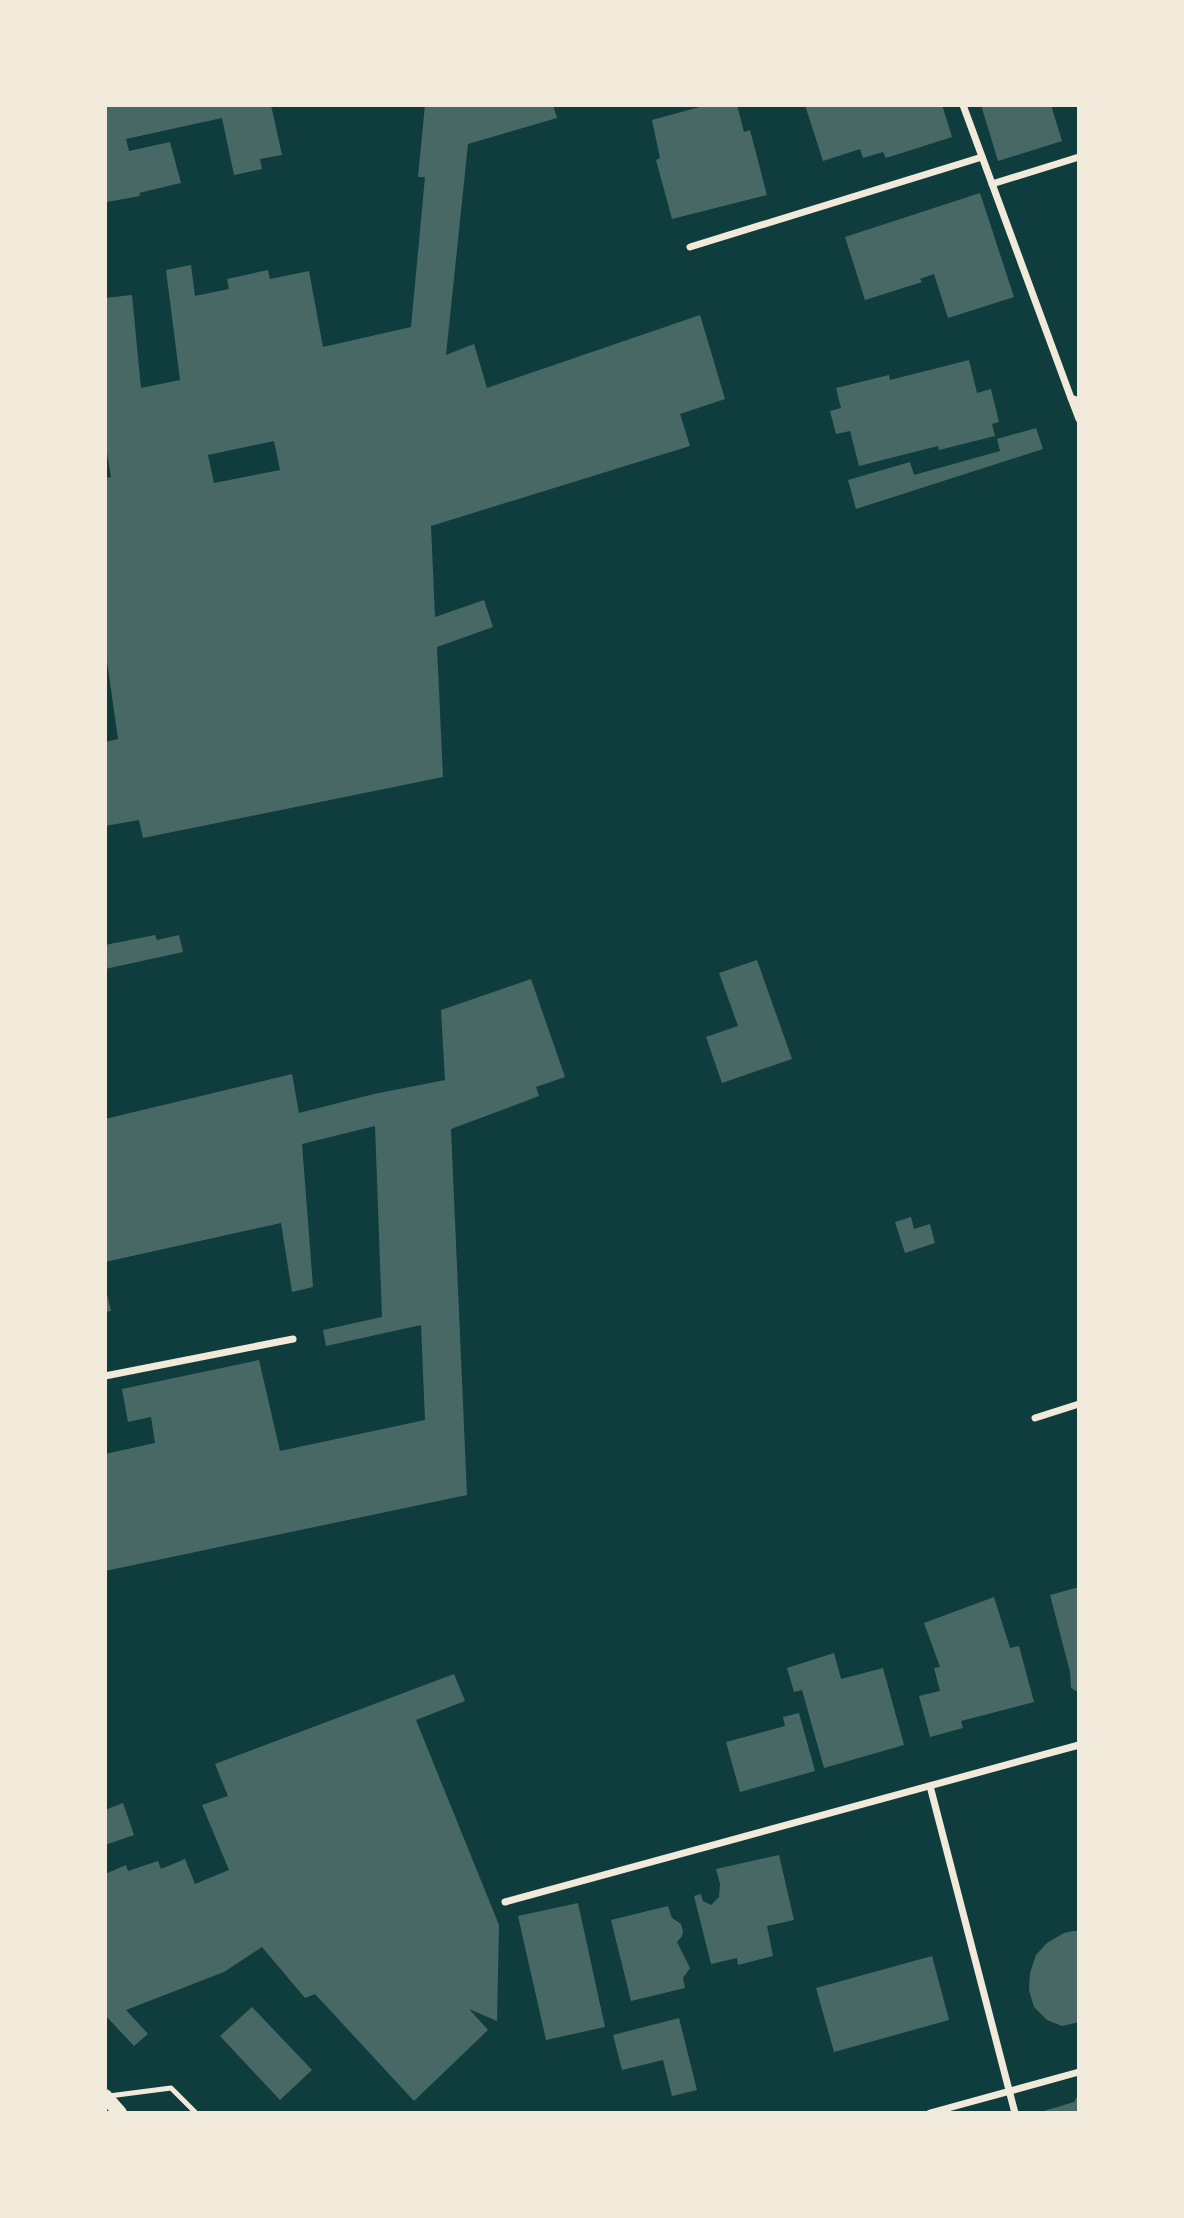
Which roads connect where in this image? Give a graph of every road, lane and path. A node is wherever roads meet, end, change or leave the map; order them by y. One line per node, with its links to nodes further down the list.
1 (963, 105): 2 (street)
2 (982, 157): 4 (street); 5 (street)
3 (1079, 157): 4 (street)
4 (992, 184): 6 (street)
5 (690, 247)
6 (1075, 399): 7 (street)
7 (1079, 419)
8 (293, 1339): 9 (street)
9 (105, 1376)
10 (1079, 1404): 11 (street)
11 (1035, 1418)
12 (1079, 1745): 13 (street)
13 (930, 1786): 14 (street); 16 (street)
14 (505, 1902)
15 (1079, 2072): 16 (street)
16 (1009, 2091): 20 (street); 21 (street)
17 (105, 2096): 18 (main road); 19 (lane)
18 (120, 2113)
19 (197, 2113)
20 (930, 2113)
21 (1015, 2113)

